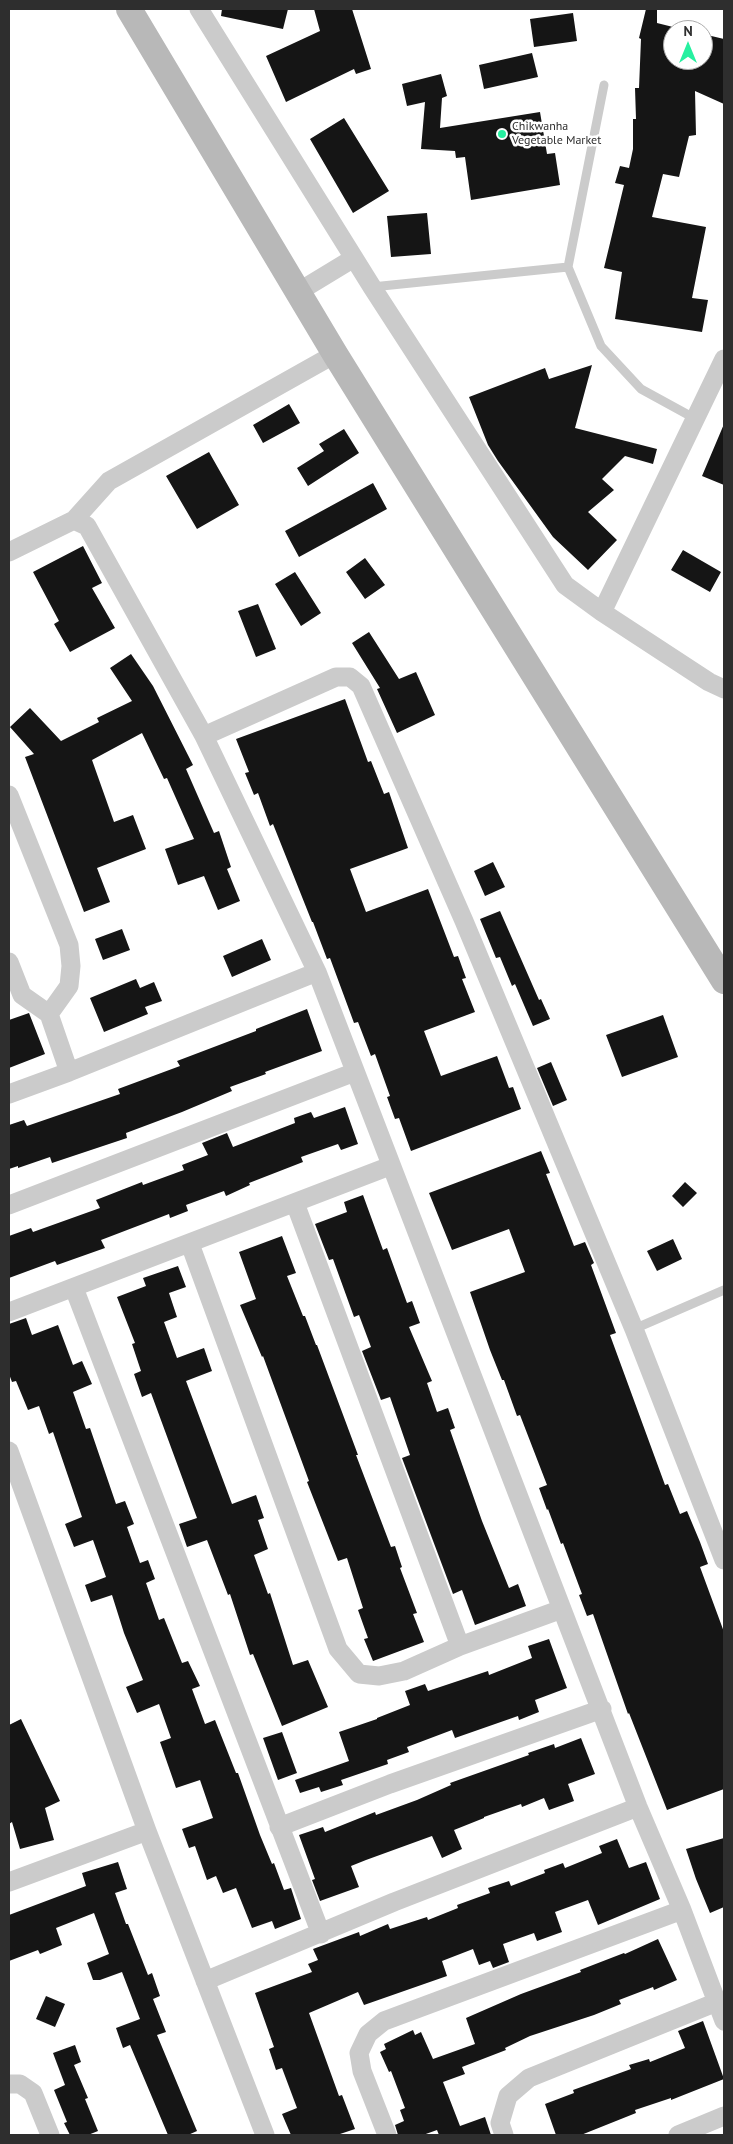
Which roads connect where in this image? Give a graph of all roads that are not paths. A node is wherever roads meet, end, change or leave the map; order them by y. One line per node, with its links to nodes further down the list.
1 (130, 9): 7 (street)
2 (199, 9): 4 (street)
3 (604, 85): 5 (lane)
4 (354, 258): 6 (street); 7 (street)
5 (568, 267): 6 (lane); 11 (lane)
6 (372, 287): 14 (street)
7 (298, 292): 8 (street)
8 (335, 354): 12 (street); 20 (street)
9 (724, 359): 10 (street)
10 (720, 381): 11 (street)
11 (694, 418): 14 (street)
12 (74, 520): 13 (street); 16 (street)
13 (9, 552)
14 (602, 612): 15 (street)
15 (724, 689)
16 (204, 736): 19 (street); 32 (street)
17 (9, 795): 21 (street)
18 (9, 962): 21 (street)
19 (317, 972): 22 (street); 23 (street)
20 (724, 981)
21 (50, 1014): 22 (street)
22 (69, 1072): 24 (street)
23 (355, 1072): 25 (street); 27 (street)
24 (9, 1094)
25 (390, 1166): 26 (street); 35 (street)
26 (295, 1203): 28 (street); 36 (street)
27 (9, 1205)
28 (190, 1244): 29 (street); 36 (street)
29 (74, 1288): 31 (street); 39 (street)
30 (724, 1290): 32 (lane)
31 (9, 1312)
32 (634, 1329): 34 (street)
33 (9, 1451): 40 (street)
34 (724, 1560)
35 (562, 1609): 36 (street); 37 (street)
36 (460, 1646)
37 (602, 1709): 38 (street); 39 (street)
38 (638, 1807): 42 (street); 43 (street)
39 (279, 1827): 43 (street)
40 (146, 1831): 41 (street); 44 (street)
41 (9, 1882)
42 (682, 1910): 45 (street); 51 (street)
43 (321, 1934): 44 (street)
44 (205, 1981): 50 (street)
45 (717, 2002): 46 (street); 52 (street)
46 (724, 2021)
47 (9, 2084): 49 (street)
48 (724, 2116): 53 (street)
49 (50, 2135)
50 (265, 2135)
51 (387, 2135)
52 (504, 2135)
53 (678, 2135)

